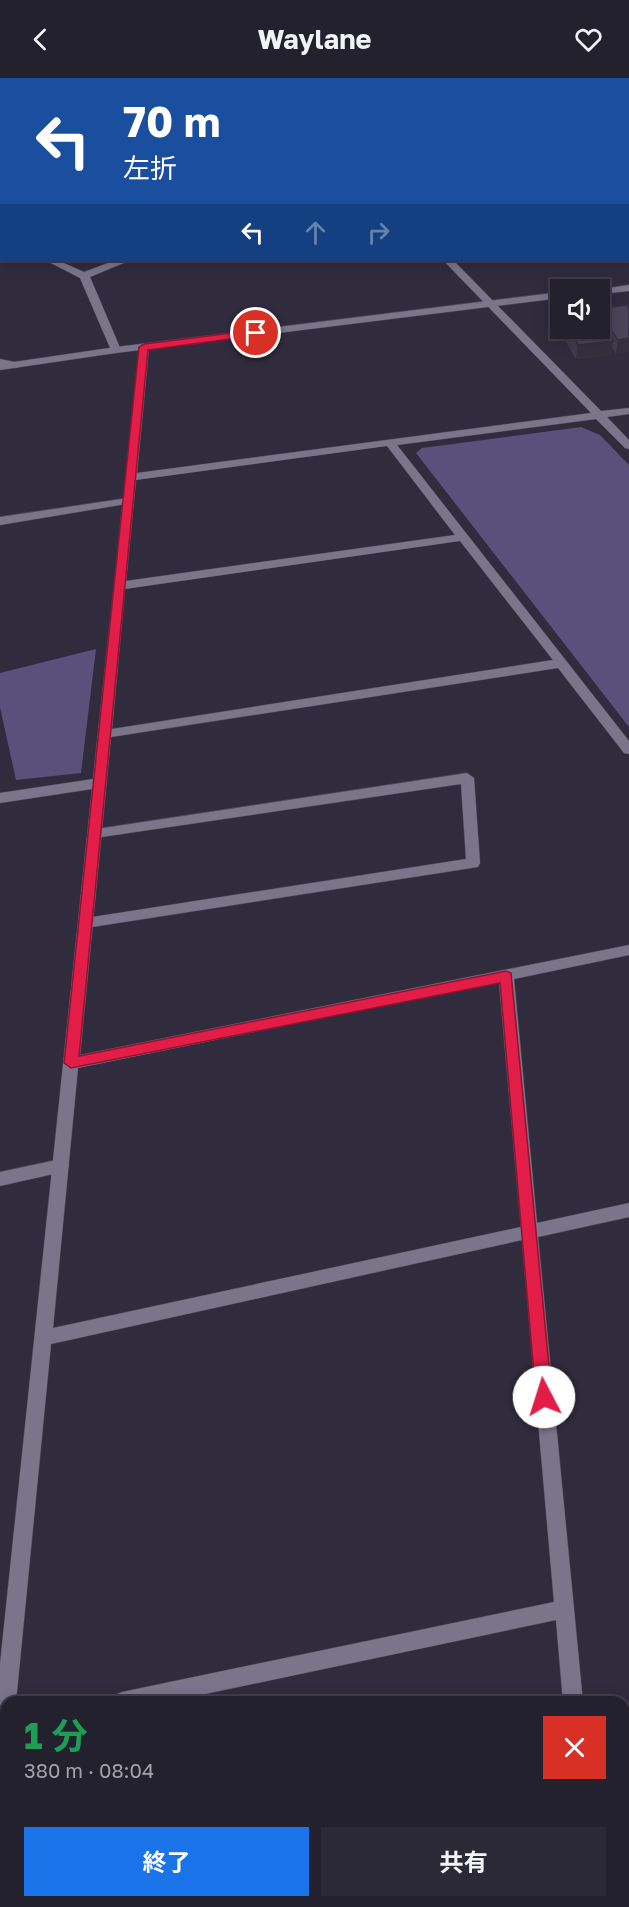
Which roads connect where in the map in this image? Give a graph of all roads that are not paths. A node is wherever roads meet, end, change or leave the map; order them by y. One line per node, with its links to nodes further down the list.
1 (52, 261): 4 (street)
2 (121, 261): 4 (street)
3 (449, 261): 8 (street)
4 (84, 276): 10 (street)
5 (629, 288): 6 (street)
6 (610, 290)
7 (550, 296): 8 (street)
8 (489, 304): 9 (street); 15 (street)
9 (144, 347): 10 (street); 18 (street)
10 (116, 350): 12 (street)
11 (0, 362): 12 (street)
12 (16, 365): 13 (street)
13 (0, 369)
14 (629, 411): 15 (street)
15 (598, 415): 16 (street); 17 (street)
16 (390, 443): 18 (street); 21 (street)
17 (629, 446)
18 (131, 477): 19 (street)
19 (128, 501): 20 (street); 22 (street)
20 (0, 521)
21 (464, 537): 22 (street); 23 (street)
22 (119, 586): 24 (street)
23 (562, 663): 24 (street); 25 (street)
24 (105, 734): 26 (street)
25 (629, 750)
26 (100, 783): 27 (street); 28 (street)
27 (0, 798)
28 (95, 833): 29 (street); 29 (street)
29 (86, 923): 32 (street)
30 (629, 950): 31 (street)
31 (506, 976): 32 (street); 36 (street)
32 (71, 1063): 33 (street)
33 (61, 1166): 34 (street); 37 (street)
34 (0, 1179)
35 (629, 1210): 36 (street)
36 (528, 1232): 37 (street); 38 (street)
37 (44, 1338): 39 (street)
38 (565, 1609): 40 (street); 41 (street)
39 (7, 1696)
40 (151, 1696)
41 (572, 1696)

